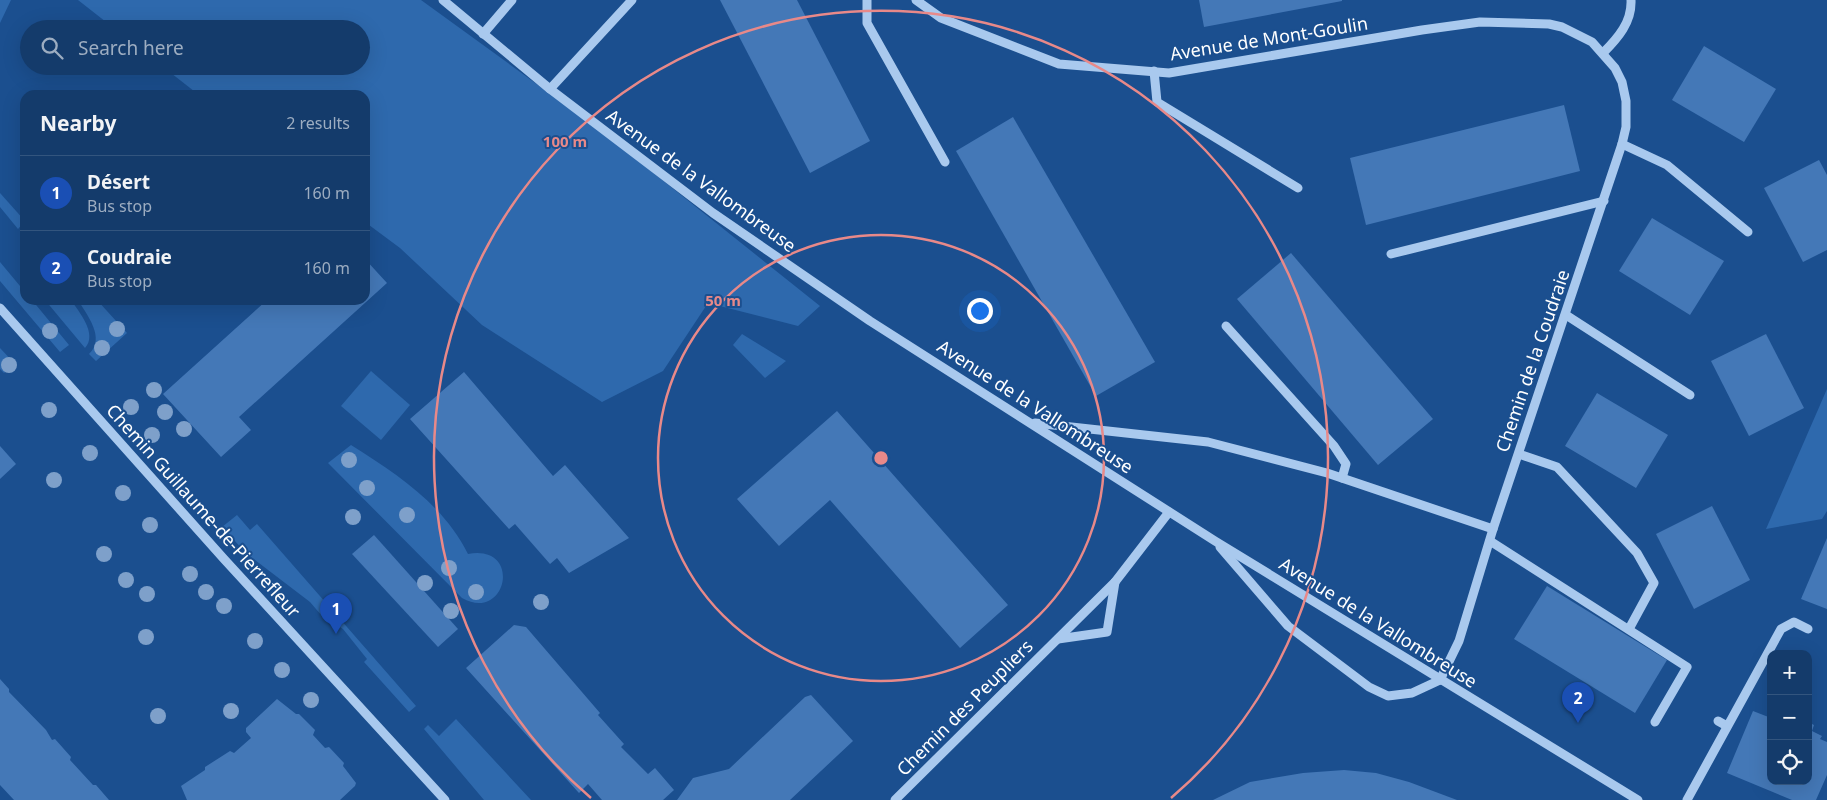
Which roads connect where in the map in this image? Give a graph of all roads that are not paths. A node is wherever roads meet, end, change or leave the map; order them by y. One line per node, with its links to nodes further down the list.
1 (443, 0): 7 (street, Avenue de la Vallombreuse)
2 (512, 0): 7 (street)
3 (632, 0): 10 (street)
4 (867, 0): 12 (street)
5 (916, 0): 9 (street, Avenue de Mont-Goulin)
6 (1631, 0): 8 (street)
7 (483, 34): 10 (street, Avenue de la Vallombreuse)
8 (1603, 53): 9 (street, Avenue de Mont-Goulin); 11 (street, Chemin de la Coudraie)
9 (1154, 71): 13 (street)
10 (550, 90): 21 (street, Avenue de la Vallombreuse)
11 (1622, 144): 14 (street, Chemin de la Coudraie); 15 (street)
12 (945, 162)
13 (1298, 188)
14 (1604, 201): 16 (street); 18 (street, Chemin de la Coudraie)
15 (1748, 232)
16 (1391, 254)
17 (0, 308): 36 (street, Chemin Guillaume-de-Pierrefleur)
18 (1566, 315): 20 (street); 22 (street, Chemin de la Coudraie)
19 (1226, 326): 23 (street)
20 (1690, 395)
21 (1032, 423): 23 (street); 24 (street, Avenue de la Vallombreuse)
22 (1519, 454): 25 (street, Chemin de la Coudraie); 29 (street)
23 (1342, 478): 25 (street)
24 (1169, 512): 27 (street, Avenue de la Vallombreuse); 28 (street, Chemin des Peupliers)
25 (1494, 529): 26 (street, Chemin de la Coudraie)
26 (1490, 540): 29 (street); 32 (street, Chemin de la Coudraie)
27 (1215, 541): 32 (street, Avenue de la Vallombreuse); 32 (street)
28 (1115, 582): 31 (street, Chemin des Peupliers); 31 (street, Chemin des Peupliers)
29 (1629, 629): 33 (street)
30 (1808, 629): 35 (street)
31 (1058, 639): 37 (street, Chemin des Peupliers)
32 (1440, 680): 38 (street, Avenue de la Vallombreuse)
33 (1655, 722)
34 (1718, 722): 35 (street)
35 (1727, 726): 39 (street)
36 (445, 800)
37 (895, 800)
38 (1638, 800)
39 (1686, 800)

